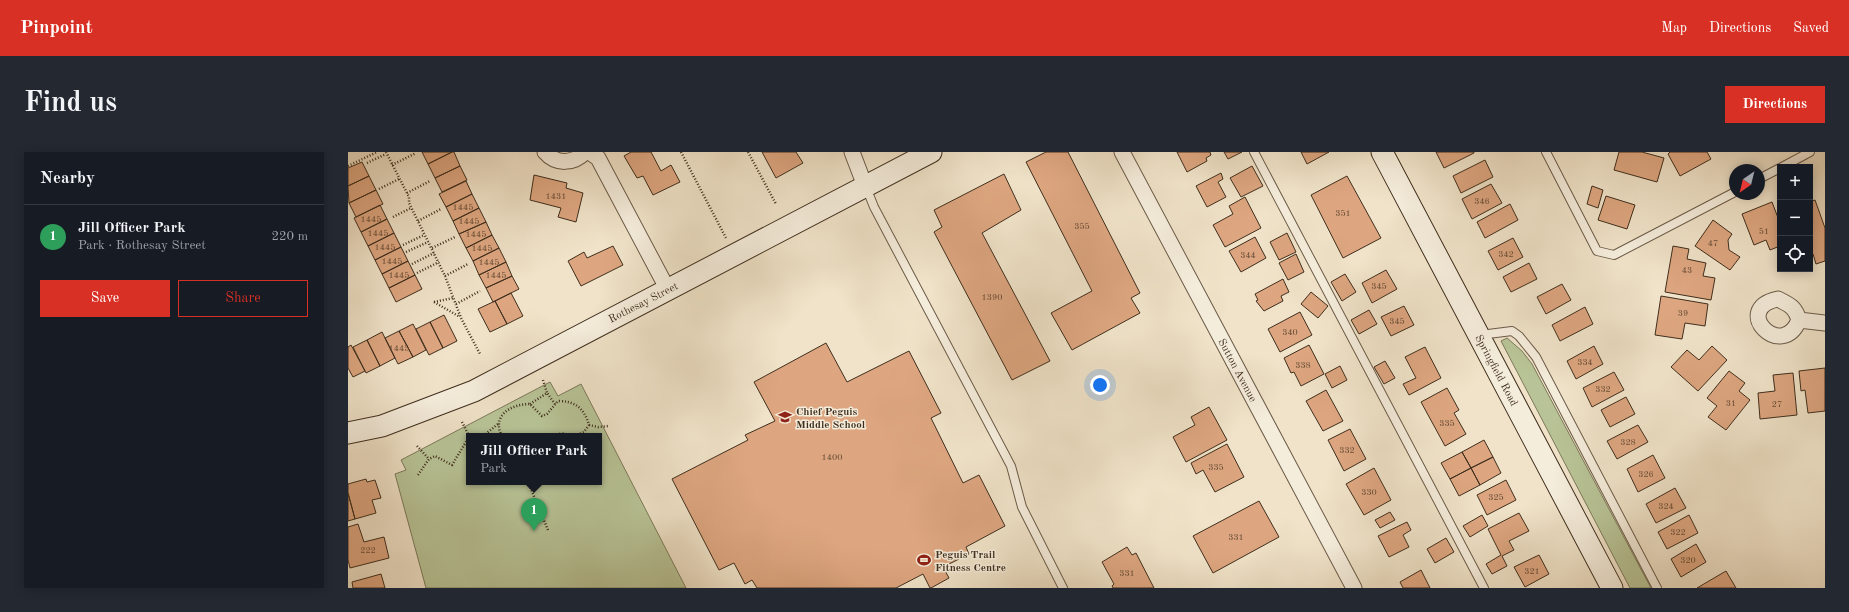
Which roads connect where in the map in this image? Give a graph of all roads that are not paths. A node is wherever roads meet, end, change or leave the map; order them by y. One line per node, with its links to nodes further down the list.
1 (545, 152): 2 (street)
2 (585, 152)
3 (589, 152): 16 (street)
4 (852, 152): 14 (street)
5 (931, 152): 14 (street, Rothesay Street)
6 (1122, 152): 22 (street, Sutton Avenue)
7 (1254, 152): 23 (lane)
8 (1382, 152): 19 (street, Springfield Road)
9 (1546, 152): 15 (lane)
10 (1810, 152): 11 (lane)
11 (1788, 164)
12 (1777, 170): 13 (lane)
13 (1765, 176)
14 (865, 186): 16 (street, Rothesay Street); 21 (lane)
15 (1729, 195)
16 (668, 290): 20 (street, Rothesay Street)
17 (1799, 320): 18 (street)
18 (1825, 323)
19 (1479, 336): 24 (street, Springfield Road); 25 (lane)
20 (348, 433)
21 (1063, 588)
22 (1354, 588)
23 (1484, 588)
24 (1612, 588)
25 (1657, 588)

